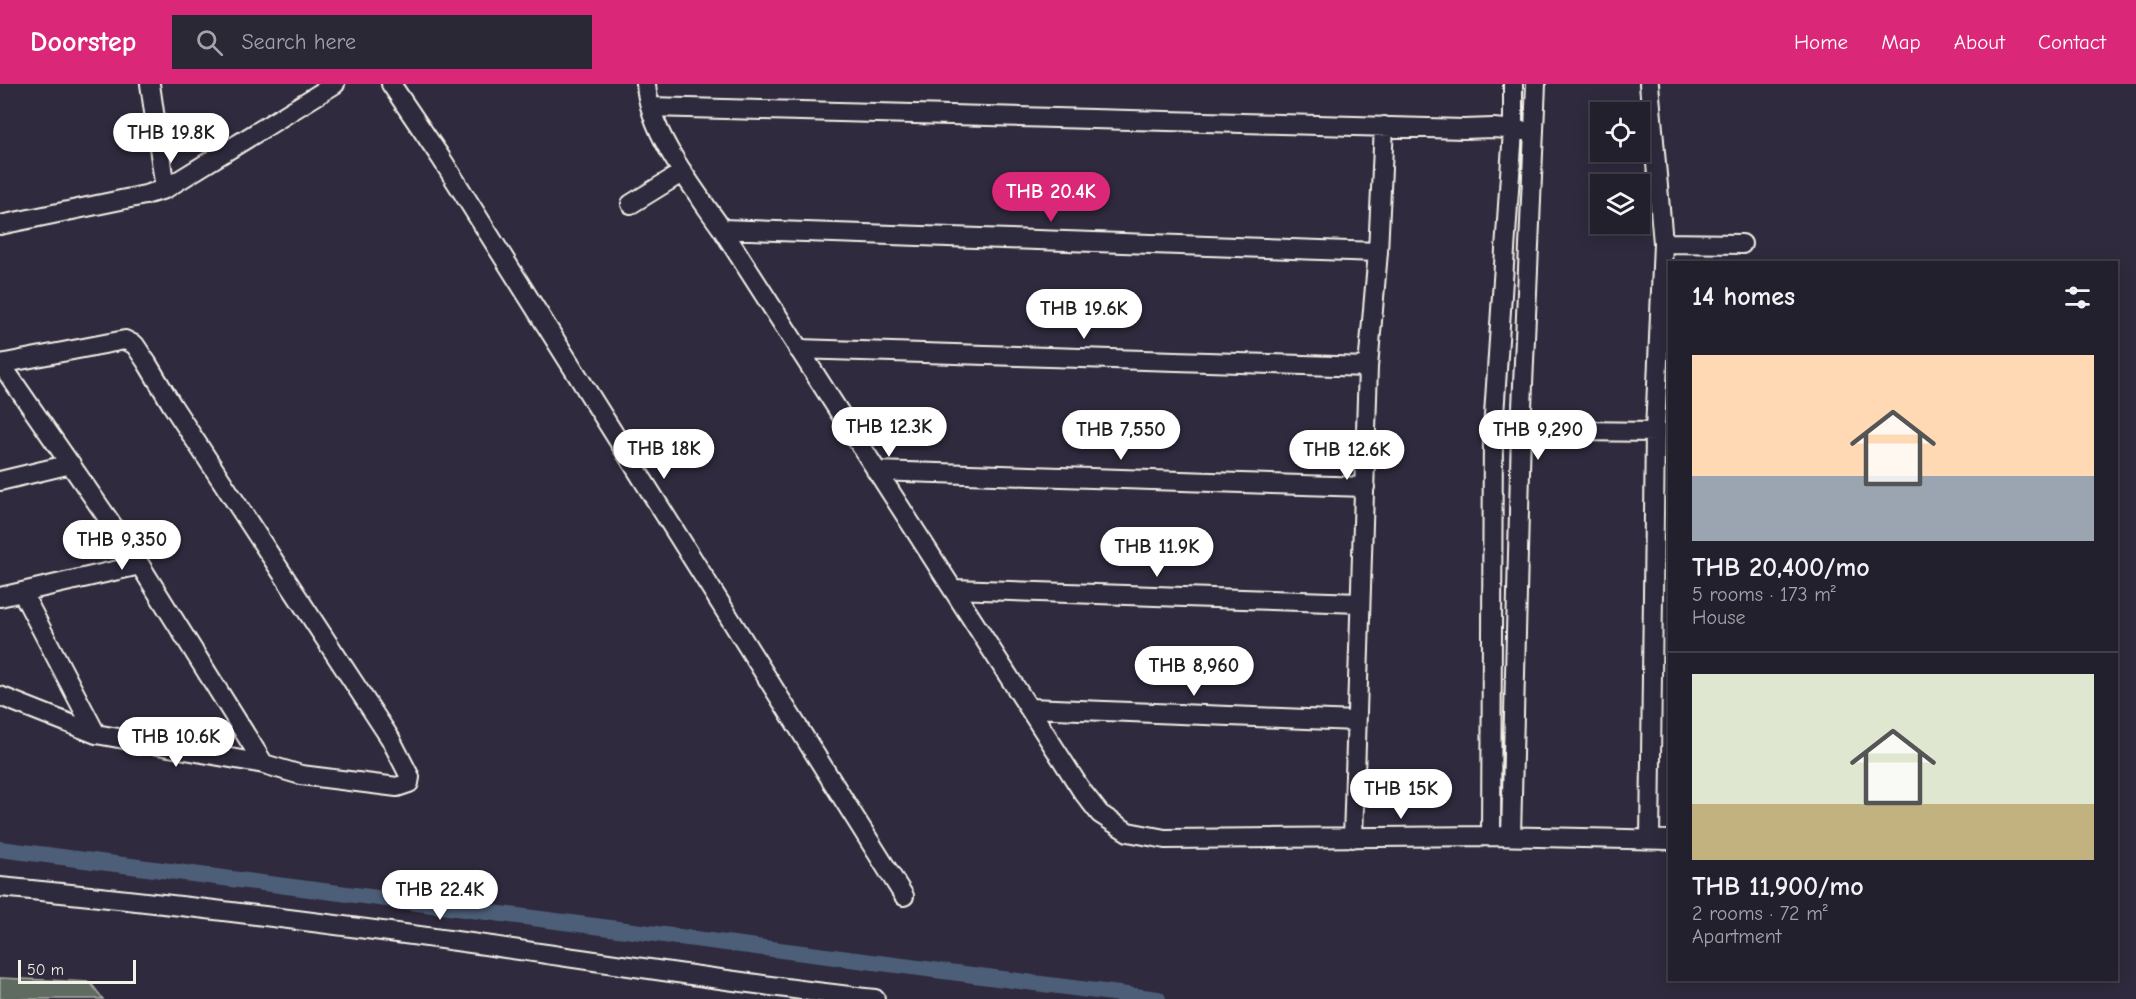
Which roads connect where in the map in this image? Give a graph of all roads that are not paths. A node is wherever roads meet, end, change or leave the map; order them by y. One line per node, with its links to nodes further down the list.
1 (150, 84): 13 (street)
2 (335, 84): 13 (street)
3 (392, 84): 50 (street)
4 (646, 84): 8 (street)
5 (1513, 84): 10 (street)
6 (1536, 84): 11 (street)
7 (1649, 84): 17 (street)
8 (651, 107): 9 (street); 12 (street)
9 (1384, 126): 10 (street); 19 (street)
10 (1513, 130): 11 (street); 24 (street)
11 (1534, 131): 25 (street)
12 (683, 172): 14 (street); 16 (street)
13 (165, 189): 15 (street)
14 (631, 204)
15 (0, 225)
16 (722, 229): 19 (street); 20 (street)
17 (1663, 243): 18 (street); 23 (street)
18 (1742, 244)
19 (1378, 252): 22 (street)
20 (798, 349): 22 (street); 28 (street)
21 (1, 364): 27 (street); 43 (street)
22 (1368, 367): 31 (street)
23 (1664, 368): 26 (street)
24 (1493, 430): 25 (street); 44 (street)
25 (1521, 430): 26 (street); 45 (street)
26 (1655, 432): 30 (street)
27 (71, 464): 29 (street); 32 (street)
28 (876, 471): 31 (street); 33 (street)
29 (0, 481)
30 (1662, 483): 36 (street)
31 (1365, 487): 37 (street)
32 (140, 565): 34 (street); 43 (street)
33 (954, 589): 37 (street); 39 (street)
34 (22, 592): 35 (street); 42 (street)
35 (0, 597)
36 (1662, 602): 40 (street)
37 (1360, 603): 41 (street)
38 (0, 696): 42 (street)
39 (1030, 708): 41 (street); 46 (street)
40 (1661, 716): 47 (street)
41 (1356, 721): 46 (street)
42 (96, 734): 43 (street)
43 (264, 764)
44 (1491, 836): 45 (street); 46 (street)
45 (1511, 836): 47 (street)
46 (1353, 838)
47 (1650, 839): 48 (street)
48 (1668, 840)
49 (0, 887): 51 (street)
50 (904, 896)
51 (730, 990): 52 (street)
52 (875, 999)

